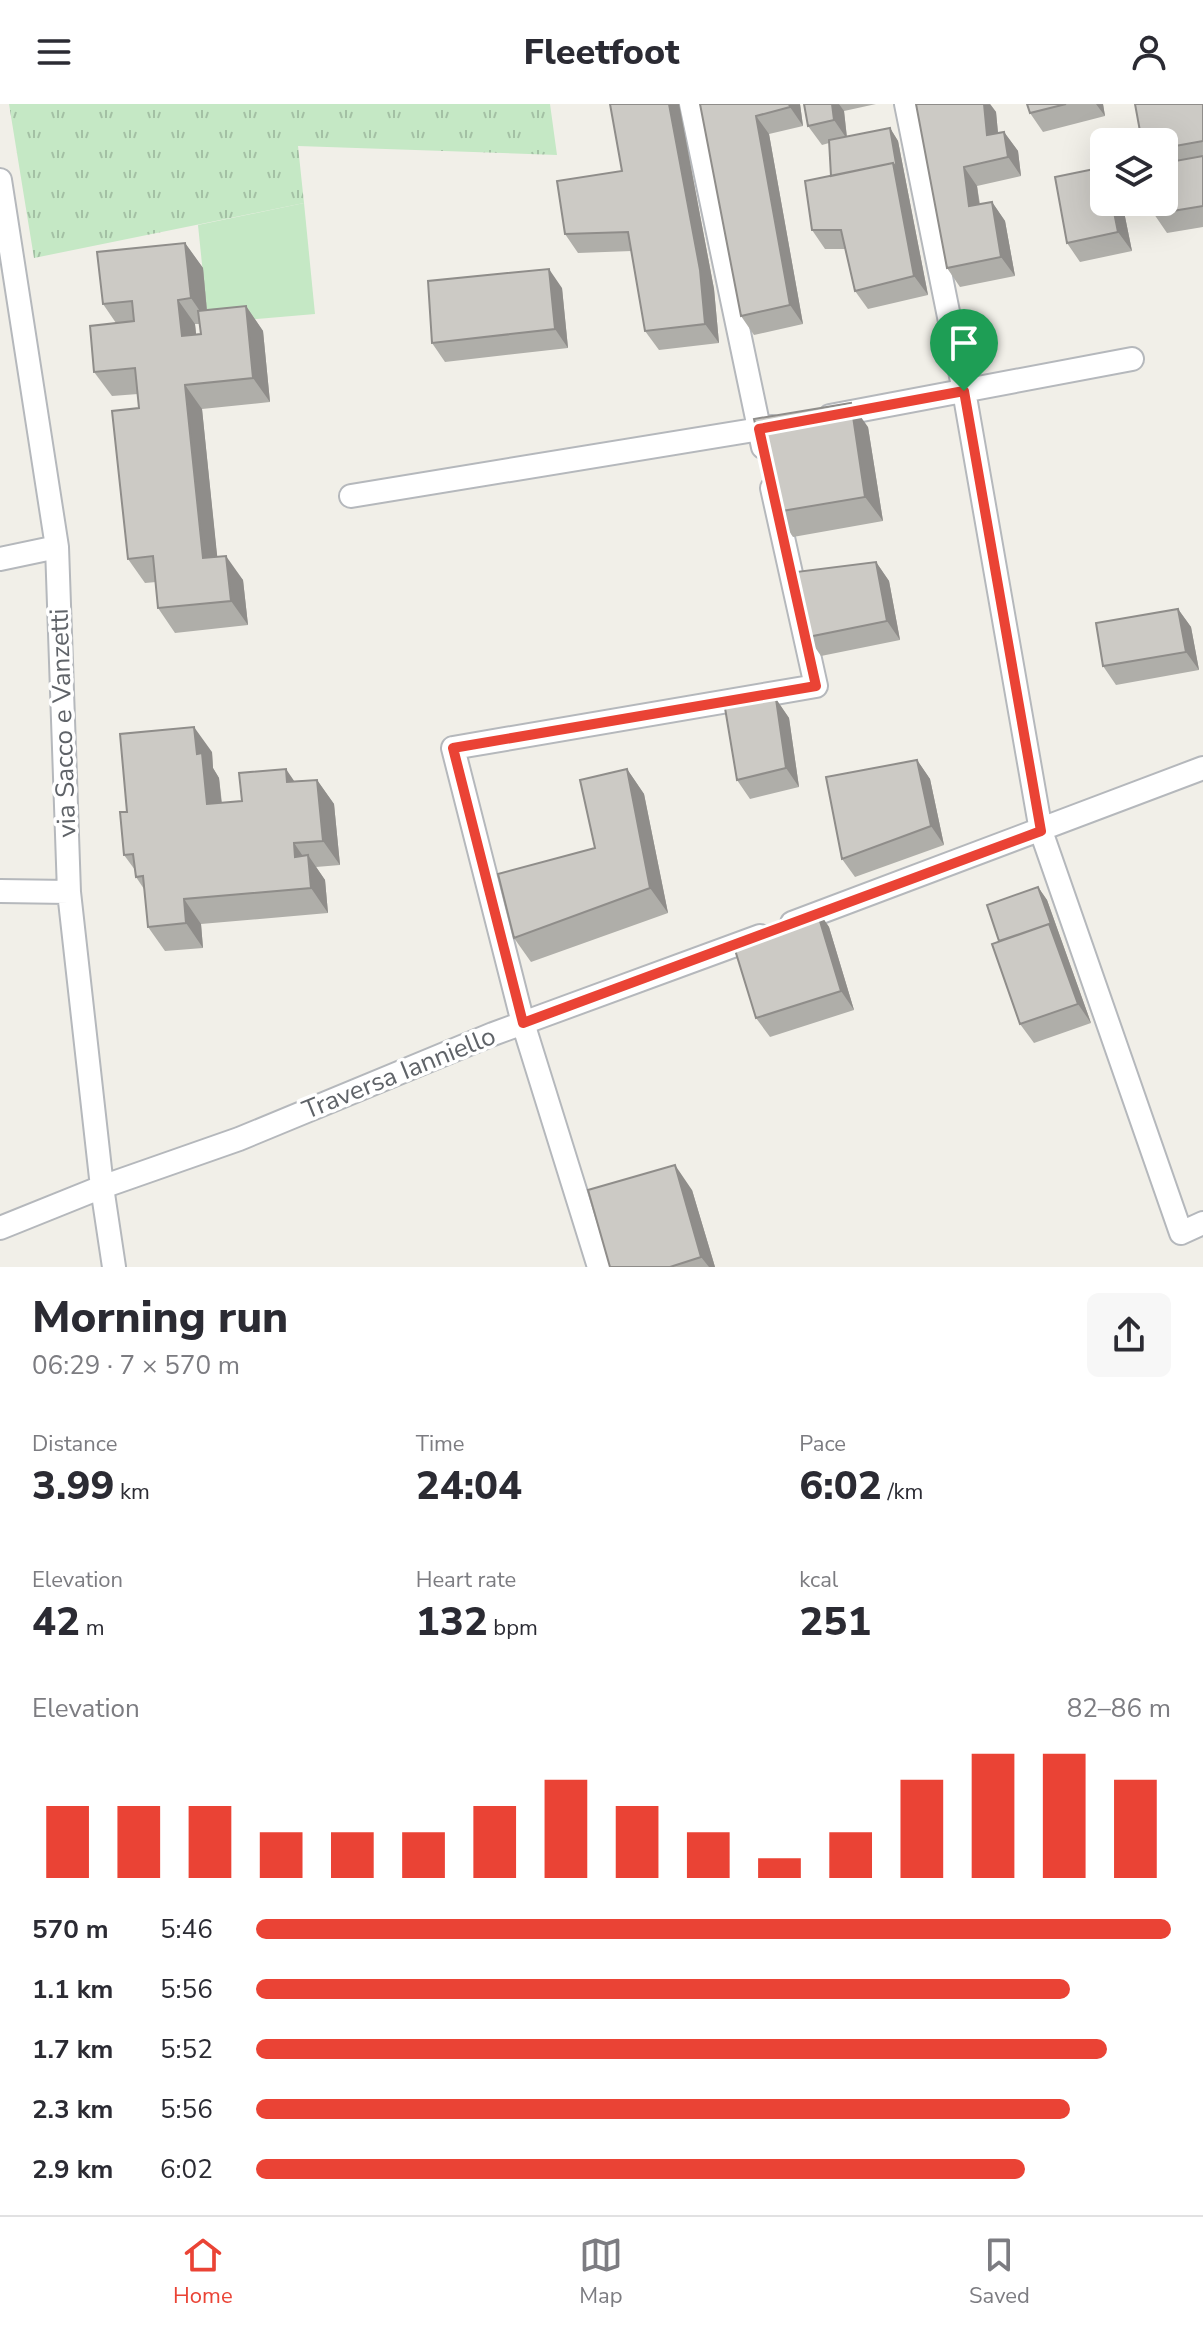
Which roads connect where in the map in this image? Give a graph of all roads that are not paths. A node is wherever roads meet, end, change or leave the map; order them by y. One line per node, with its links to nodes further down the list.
1 (691, 104): 6 (street)
2 (906, 104): 5 (street)
3 (1, 193): 8 (street, via Sacco e Vanzetti)
4 (1132, 359): 5 (street)
5 (964, 391): 6 (street); 11 (street)
6 (759, 429): 7 (street); 14 (street)
7 (351, 496)
8 (57, 547): 9 (street); 13 (street, via Sacco e Vanzetti)
9 (0, 559)
10 (1203, 768): 11 (street, Traversa Ianniello)
11 (1041, 831): 14 (street, Traversa Ianniello); 16 (street)
12 (0, 891): 13 (street)
13 (69, 892): 15 (street, via Sacco e Vanzetti)
14 (523, 1023): 15 (street, Traversa Ianniello); 19 (street)
15 (102, 1187): 17 (street, Traversa Ianniello); 18 (street, via Sacco e Vanzetti)
16 (1203, 1223)
17 (0, 1228)
18 (114, 1267)
19 (599, 1267)

